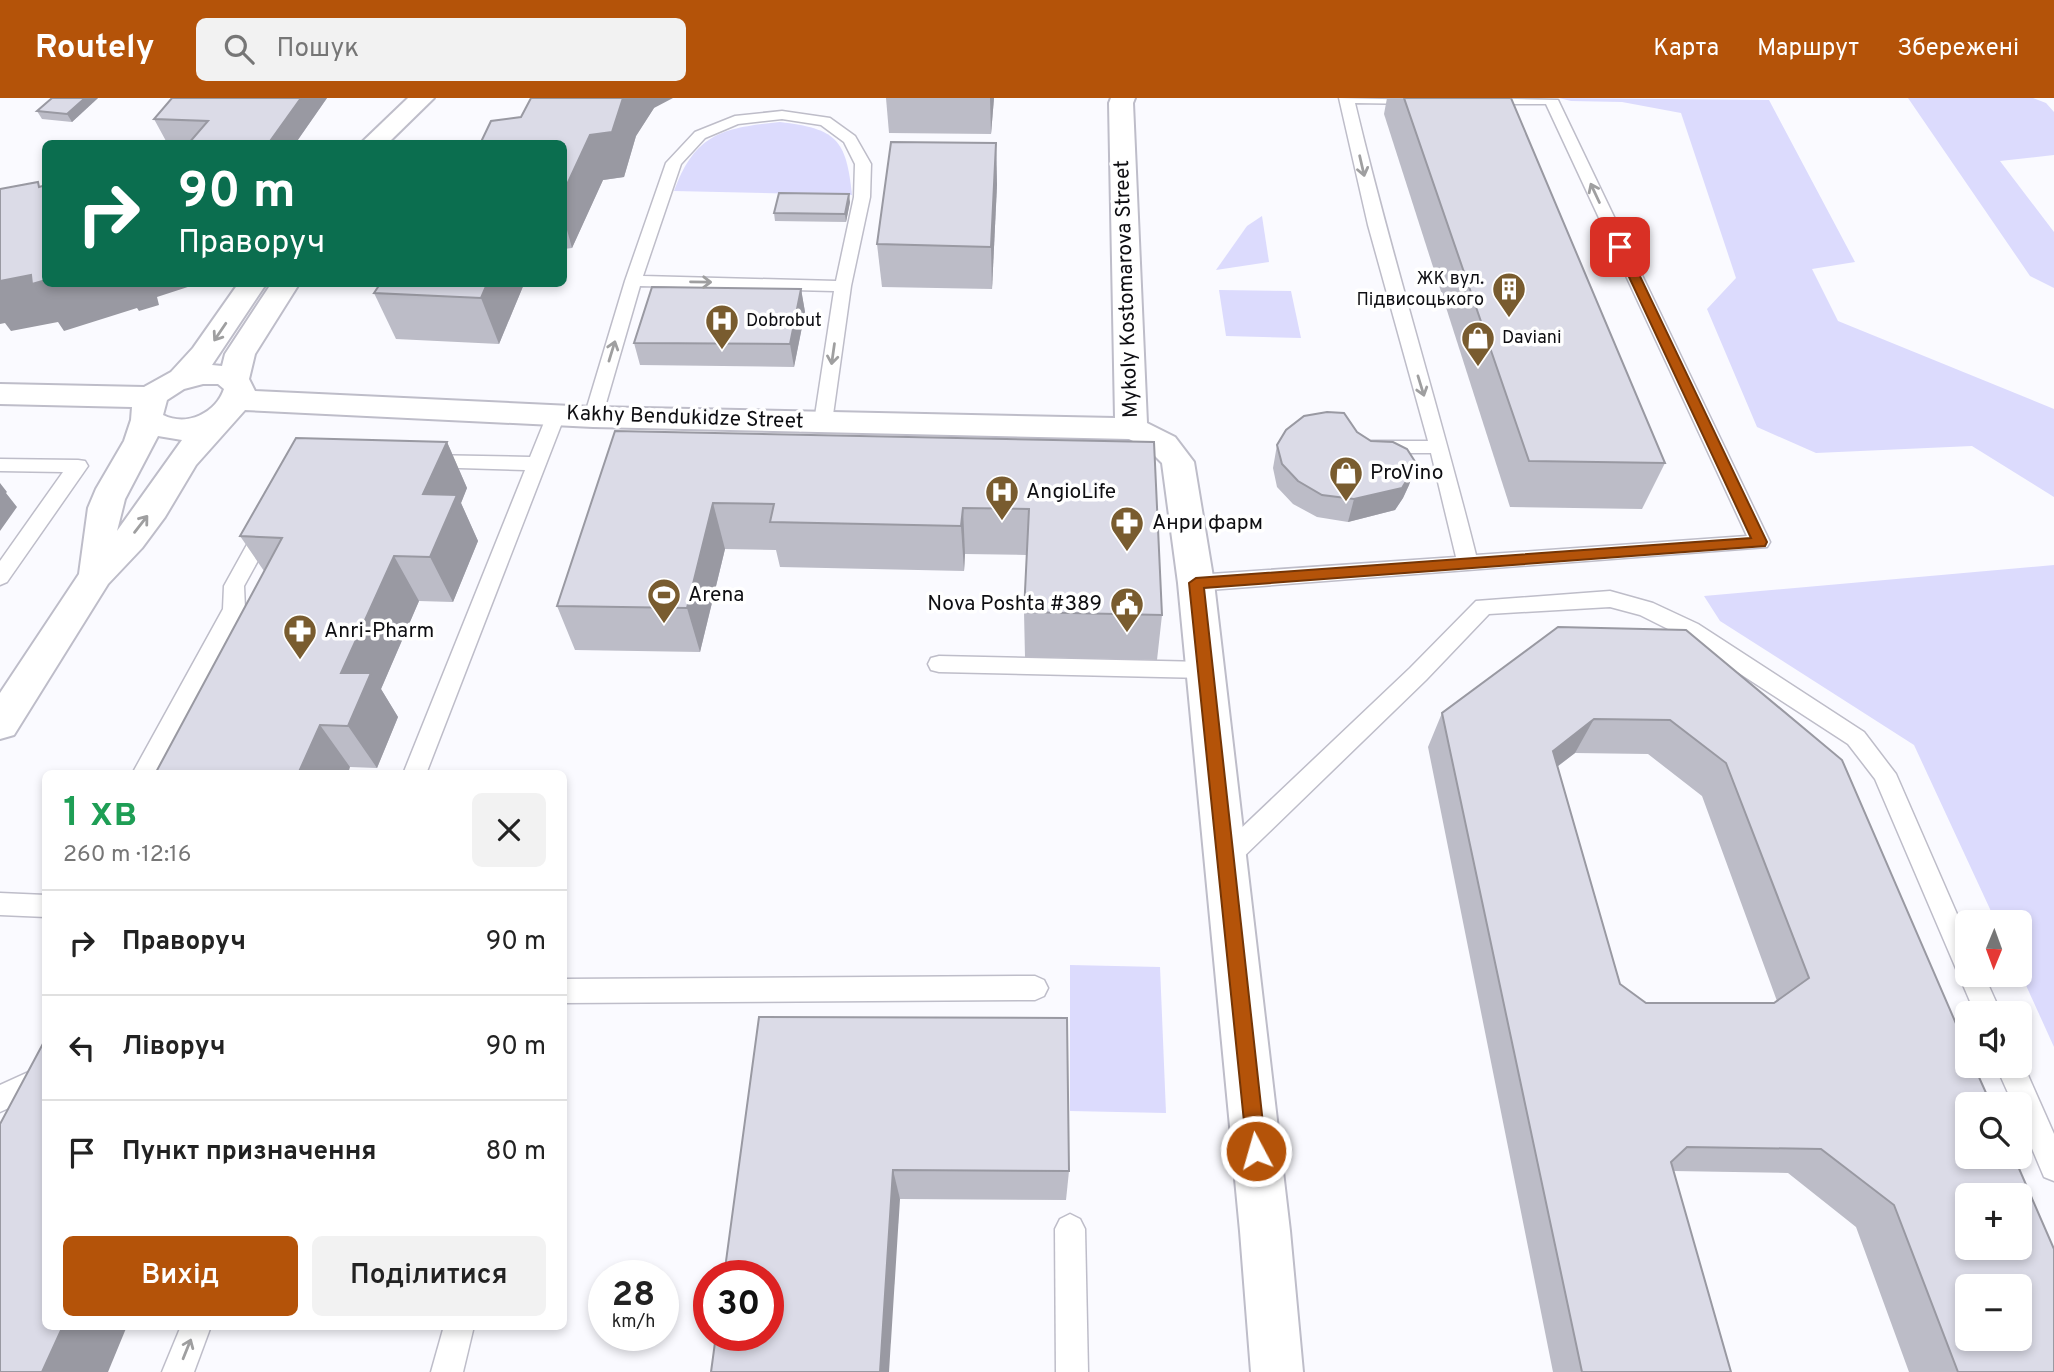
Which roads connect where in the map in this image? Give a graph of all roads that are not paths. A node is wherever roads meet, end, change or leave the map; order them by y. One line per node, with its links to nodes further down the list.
1 (422, 98): 6 (street)
2 (1123, 98): 18 (street, Mykoly Kostomarova Street)
3 (1347, 99): 4 (lane); 20 (lane, one-way to 20)
4 (1428, 100)
5 (1469, 100): 25 (lane, one-way to 5)
6 (376, 140)
7 (633, 281): 8 (lane, one-way to 8); 8 (lane); 16 (lane, one-way to 7)
8 (843, 286): 17 (lane, one-way to 17)
9 (250, 287): 11 (street, one-way to 11)
10 (283, 287): 13 (street)
11 (183, 378): 13 (street, Kakhy Bendukidze Street); 14 (street)
12 (0, 394): 14 (street)
13 (230, 400): 14 (street); 15 (street, Kakhy Bendukidze Street); 27 (street, one-way to 13)
14 (149, 408): 27 (street)
15 (556, 415): 16 (street, Kakhy Bendukidze Street); 23 (lane)
16 (593, 416): 17 (street, Kakhy Bendukidze Street)
17 (823, 422): 18 (street, Kakhy Bendukidze Street)
18 (1131, 429): 29 (street, Mykoly Kostomarova Street)
19 (1357, 446): 20 (lane)
20 (1439, 447): 26 (lane)
21 (400, 460): 23 (lane)
22 (0, 464): 28 (lane)
23 (537, 464): 34 (lane)
24 (279, 504): 33 (lane)
25 (1760, 542): 26 (lane)
26 (1467, 562): 29 (lane)
27 (96, 575): 32 (street)
28 (0, 577)
29 (1196, 583): 31 (street, Mykoly Kostomarova Street)
30 (939, 664): 31 (lane)
31 (1205, 670): 35 (street, Mykoly Kostomarova Street)
32 (0, 724)
33 (145, 770)
34 (417, 770)
35 (1225, 859): 38 (lane); 51 (street, Mykoly Kostomarova Street)
36 (0, 904): 37 (lane)
37 (42, 906)
38 (1955, 938)
39 (1035, 988): 40 (lane)
40 (567, 991)
41 (2015, 1078): 44 (lane)
42 (42, 1079): 43 (lane)
43 (0, 1100)
44 (2054, 1167)
45 (1070, 1229): 50 (lane)
46 (194, 1330): 48 (lane, one-way to 46)
47 (458, 1330): 49 (lane)
48 (178, 1372)
49 (447, 1372)
50 (1072, 1372)
51 (1277, 1372)

